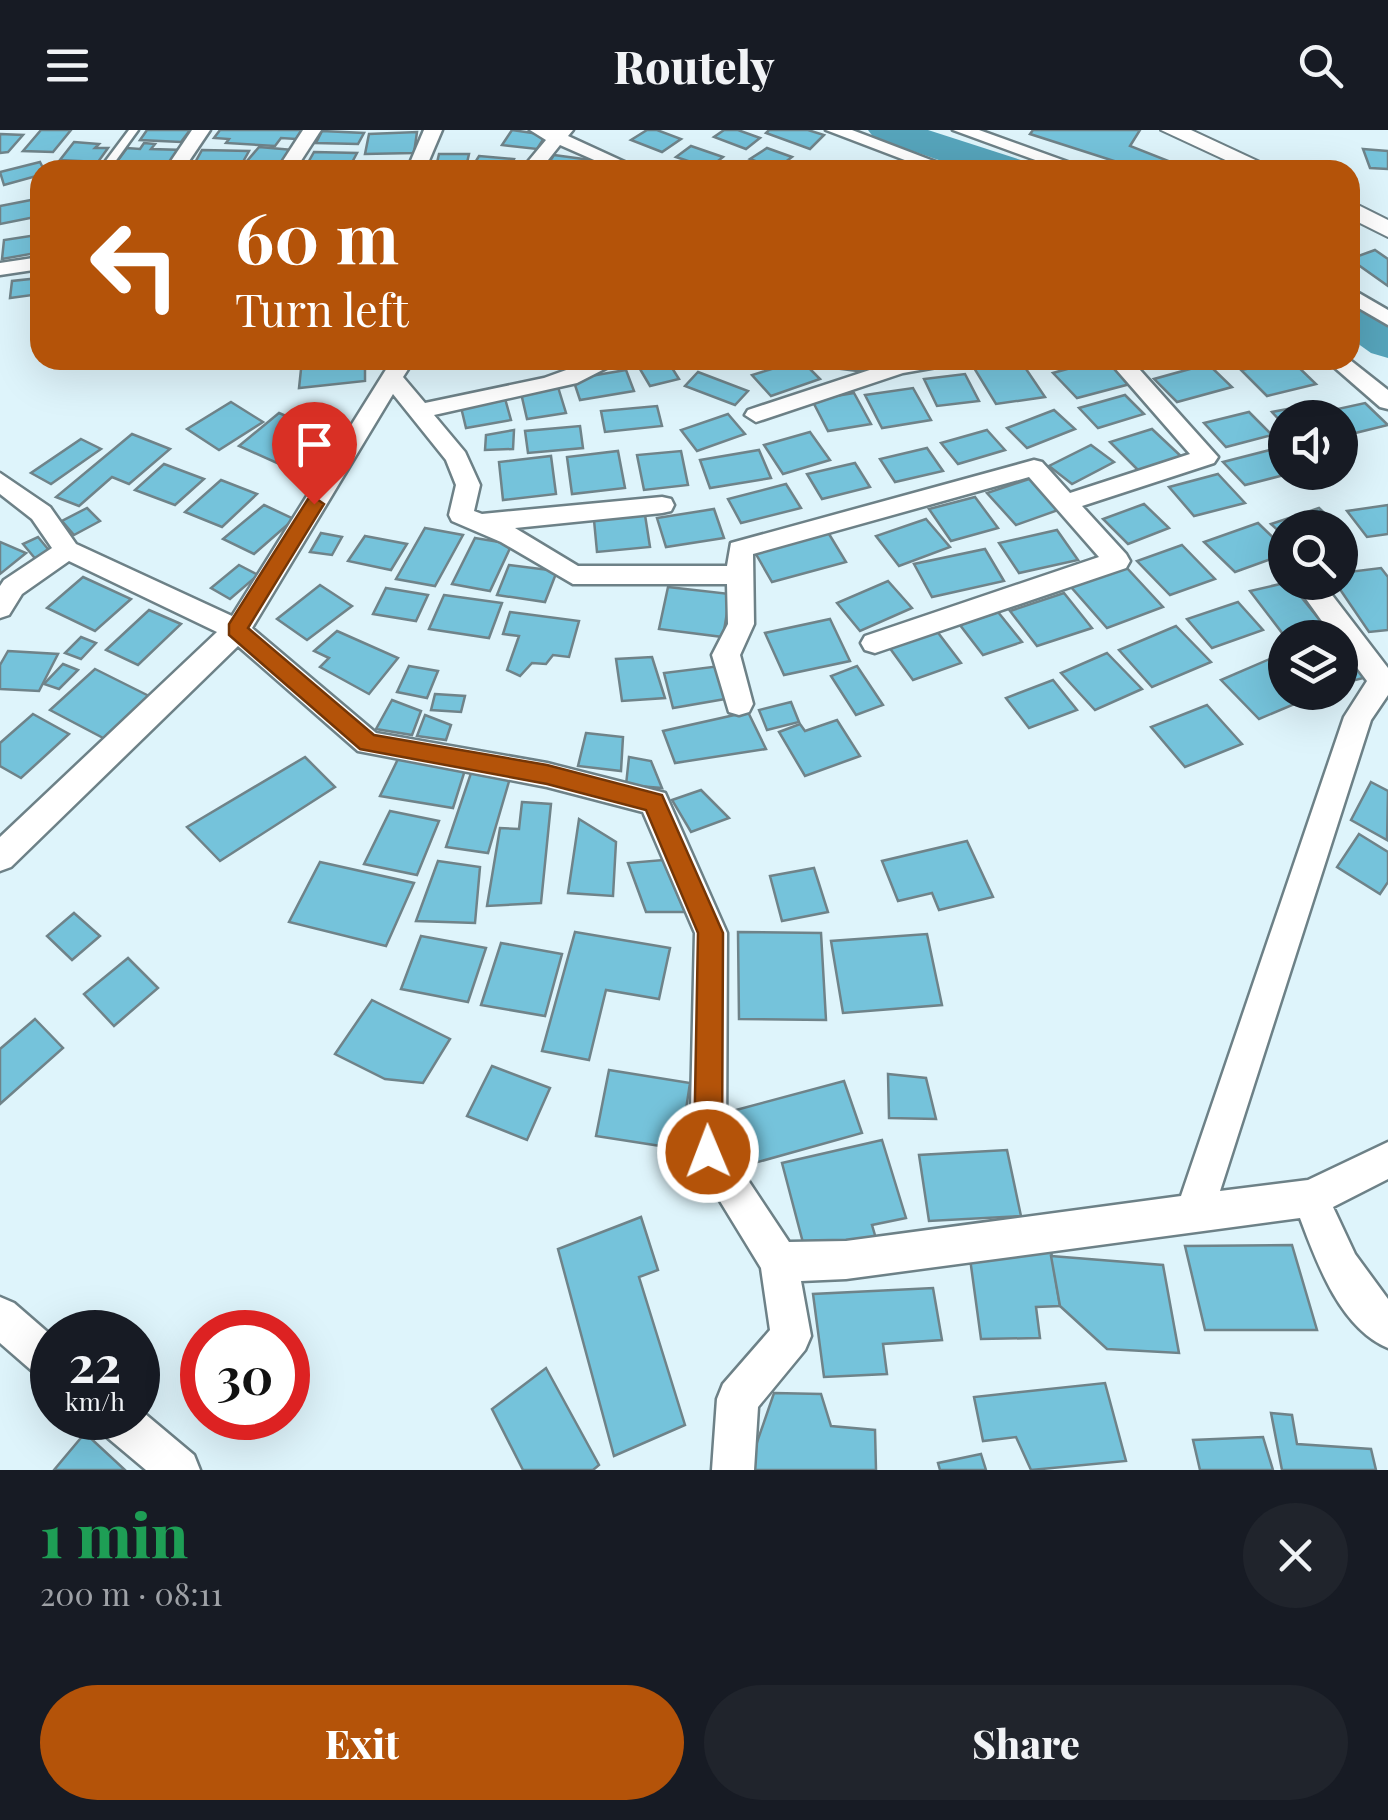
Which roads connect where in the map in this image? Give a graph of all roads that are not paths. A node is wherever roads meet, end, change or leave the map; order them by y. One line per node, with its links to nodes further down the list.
1 (134, 130): 10 (lane)
2 (201, 130): 11 (street)
3 (312, 130): 12 (street)
4 (433, 130): 13 (street)
5 (835, 130): 9 (street)
6 (962, 130): 18 (street)
7 (1172, 130): 19 (street)
8 (554, 132): 14 (street); 15 (street)
9 (904, 154): 16 (street); 17 (street)
10 (112, 160)
11 (181, 160)
12 (292, 160)
13 (420, 160)
14 (536, 160)
15 (613, 160)
16 (897, 160)
17 (920, 160)
18 (1051, 160)
19 (1242, 160)
20 (1360, 214): 21 (street)
21 (1388, 230)
22 (30, 264): 23 (street)
23 (0, 268)
24 (1360, 301): 25 (street)
25 (1388, 319)
26 (397, 370): 43 (street)
27 (399, 370): 33 (street)
28 (588, 370): 33 (street)
29 (887, 370): 34 (street)
30 (1127, 370): 36 (street)
31 (1349, 370): 32 (street)
32 (1388, 402)
33 (422, 412): 38 (street)
34 (756, 414)
35 (0, 481): 39 (street)
36 (1065, 503): 40 (street); 44 (street)
37 (662, 505): 38 (street)
38 (480, 523): 40 (street)
39 (67, 550): 42 (street); 43 (street)
40 (743, 575): 46 (street)
41 (1321, 600): 45 (street)
42 (0, 608)
43 (236, 630): 47 (street); 51 (street)
44 (875, 644)
45 (1385, 680): 50 (street)
46 (739, 704)
47 (0, 858)
48 (1388, 1160): 49 (street)
49 (1311, 1198): 50 (street); 53 (street)
50 (1194, 1213): 51 (street)
51 (778, 1262): 57 (street)
52 (0, 1316): 54 (street)
53 (1388, 1328)
54 (30, 1343)
55 (143, 1440): 56 (street)
56 (178, 1470)
57 (733, 1470)

